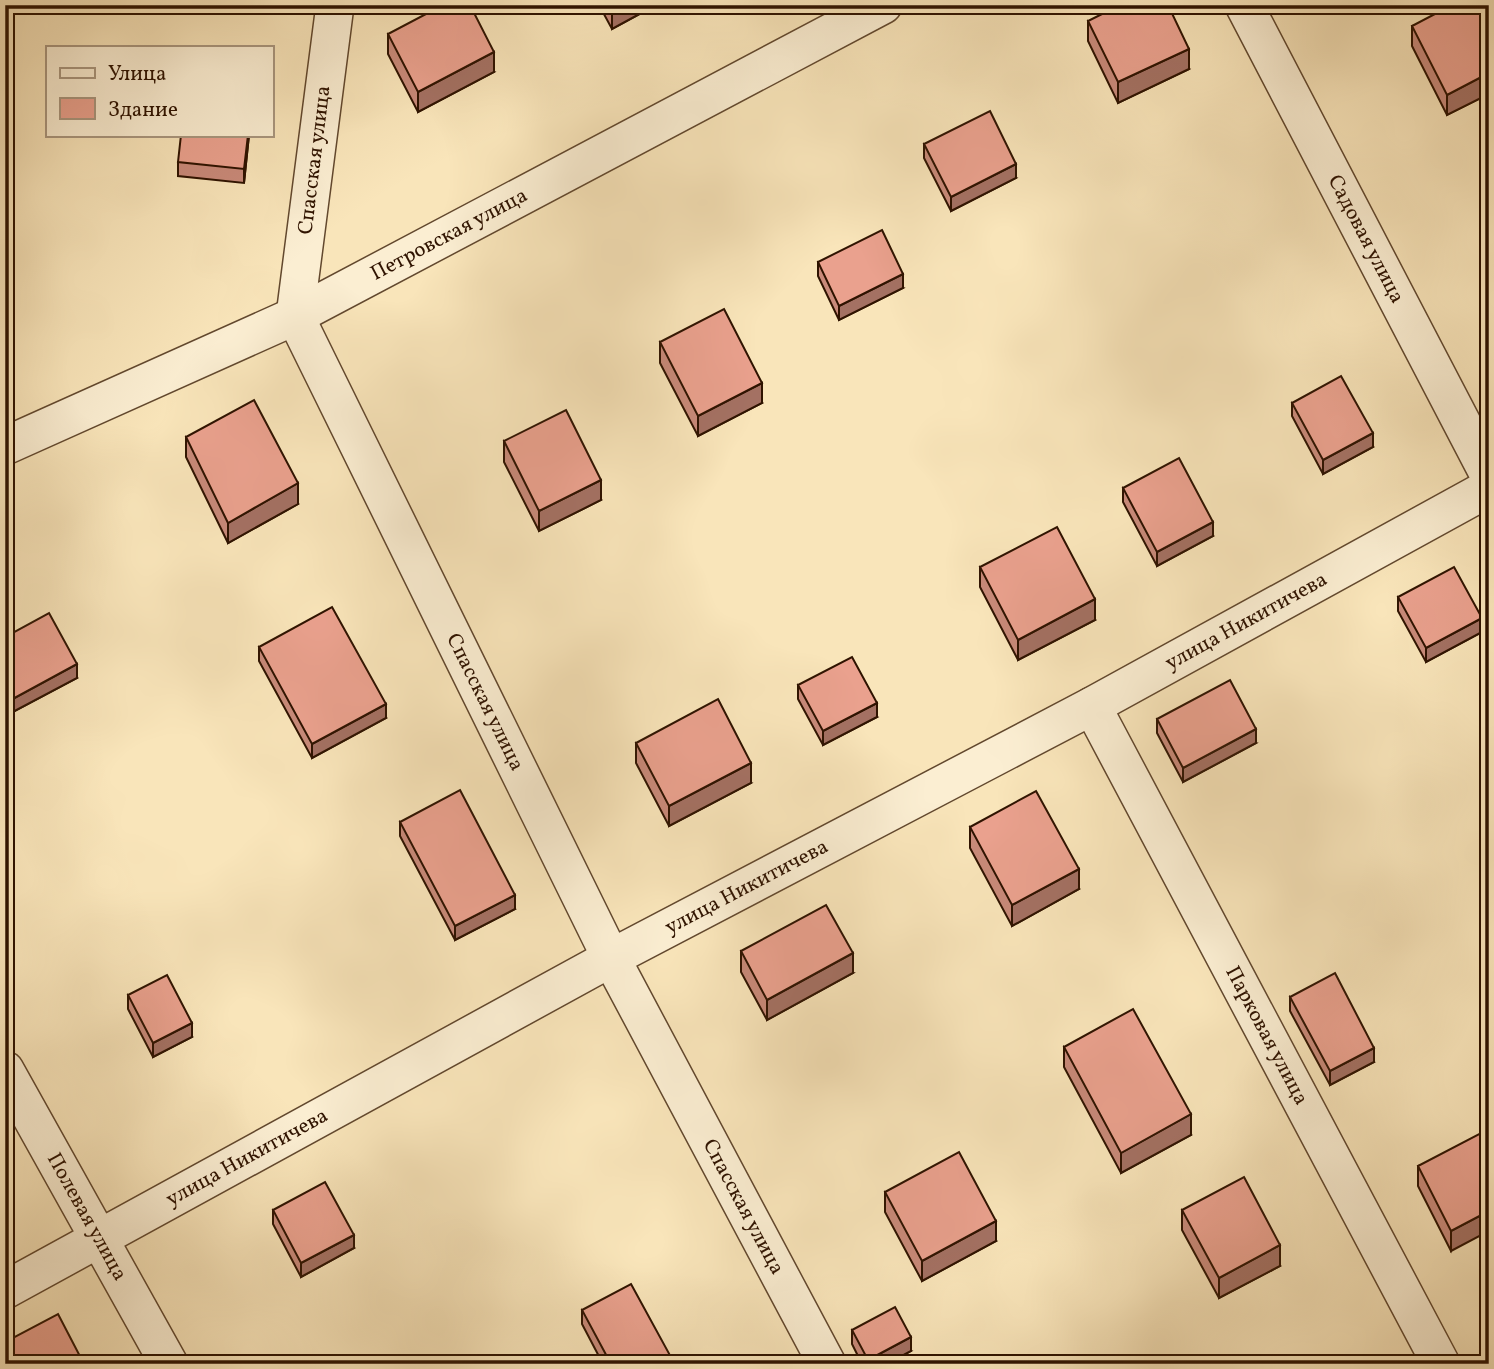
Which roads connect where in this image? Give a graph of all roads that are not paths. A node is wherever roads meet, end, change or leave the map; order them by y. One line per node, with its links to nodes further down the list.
1 (335, 5): 4 (street, Спасская улица)
2 (883, 5): 4 (street, Петровская улица)
3 (1244, 5): 6 (street, Садовая улица)
4 (295, 316): 5 (street, Петровская улица); 9 (street, Спасская улица)
5 (5, 446)
6 (1489, 475)
7 (1489, 488): 8 (street, улица Никитичева)
8 (1092, 706): 9 (street, улица Никитичева); 15 (street, Парковая улица)
9 (611, 958): 11 (street, улица Никитичева); 14 (street, Спасская улица)
10 (5, 1070): 11 (street, Полевая улица)
11 (101, 1239): 12 (street, улица Никитичева); 13 (street, Полевая улица)
12 (5, 1290)
13 (169, 1364)
14 (827, 1364)
15 (1441, 1364)

